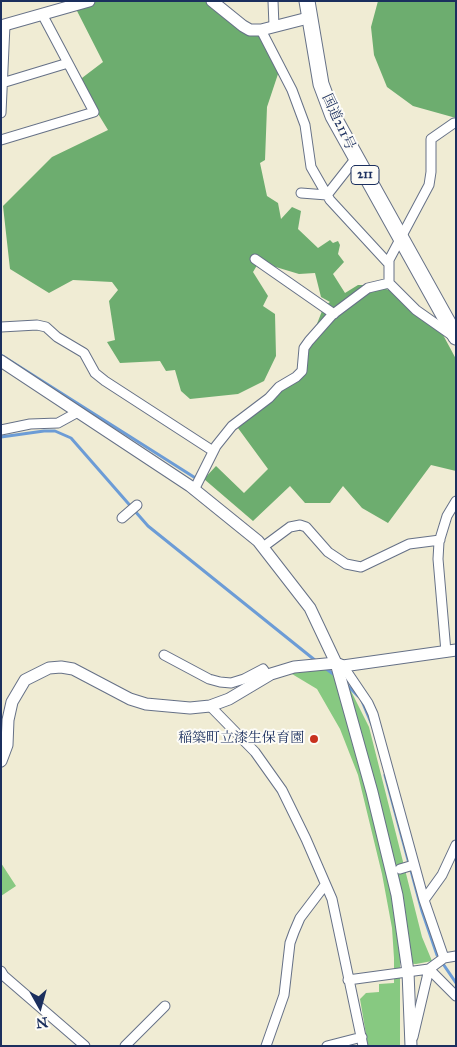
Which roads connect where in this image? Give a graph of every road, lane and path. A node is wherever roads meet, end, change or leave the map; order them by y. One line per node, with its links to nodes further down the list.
1 (89, 1): 5 (street)
2 (212, 1): 10 (street)
3 (272, 1): 9 (street)
4 (307, 1): 7 (highway, 国道211号 / 211)
5 (56, 5): 6 (street)
6 (42, 14): 8 (street); 11 (street)
7 (308, 18): 9 (street); 16 (highway, 国道211号 / 211)
8 (3, 25): 12 (street)
9 (274, 26): 10 (street)
10 (261, 30): 18 (street)
11 (68, 63): 12 (street); 15 (street)
12 (2, 83): 13 (street)
13 (1, 113)
14 (454, 123): 19 (street)
15 (1, 140)
16 (356, 158): 18 (street); 19 (highway, 国道211号 / 211)
17 (301, 193): 18 (street)
18 (327, 195): 21 (street)
19 (400, 238): 21 (street); 24 (highway, 国道211号 / 211)
20 (255, 259): 23 (street)
21 (389, 264): 22 (street)
22 (389, 283): 23 (street); 26 (street)
23 (334, 314): 30 (street)
24 (452, 321): 26 (highway, 国道211号 / 211)
25 (1, 327): 30 (street)
26 (456, 337)
27 (1, 361): 28 (street)
28 (78, 412): 29 (street); 31 (street)
29 (1, 430)
30 (213, 451): 31 (street)
31 (194, 490): 36 (street)
32 (456, 501): 35 (street)
33 (137, 505): 34 (street)
34 (122, 518)
35 (440, 540): 36 (street); 37 (street)
36 (263, 547): 39 (street)
37 (451, 651): 39 (street)
38 (164, 655): 40 (street)
39 (340, 664): 40 (street); 48 (street); 53 (street)
40 (268, 676): 41 (street)
41 (210, 706): 42 (street); 47 (street)
42 (5, 712): 43 (street)
43 (1, 761)
44 (456, 845): 48 (street)
45 (410, 866): 46 (street)
46 (400, 869)
47 (326, 884): 54 (street); 61 (street)
48 (424, 900): 50 (street)
49 (456, 956): 50 (street)
50 (444, 958): 51 (street)
51 (429, 969): 53 (street); 55 (street); 58 (street)
52 (1, 971): 59 (street)
53 (408, 972): 54 (street); 58 (street)
54 (348, 980): 57 (street)
55 (456, 996)
56 (165, 1006): 60 (street)
57 (363, 1041): 62 (street)
58 (411, 1044)
59 (85, 1046)
60 (125, 1046)
61 (266, 1046)
62 (327, 1046)

